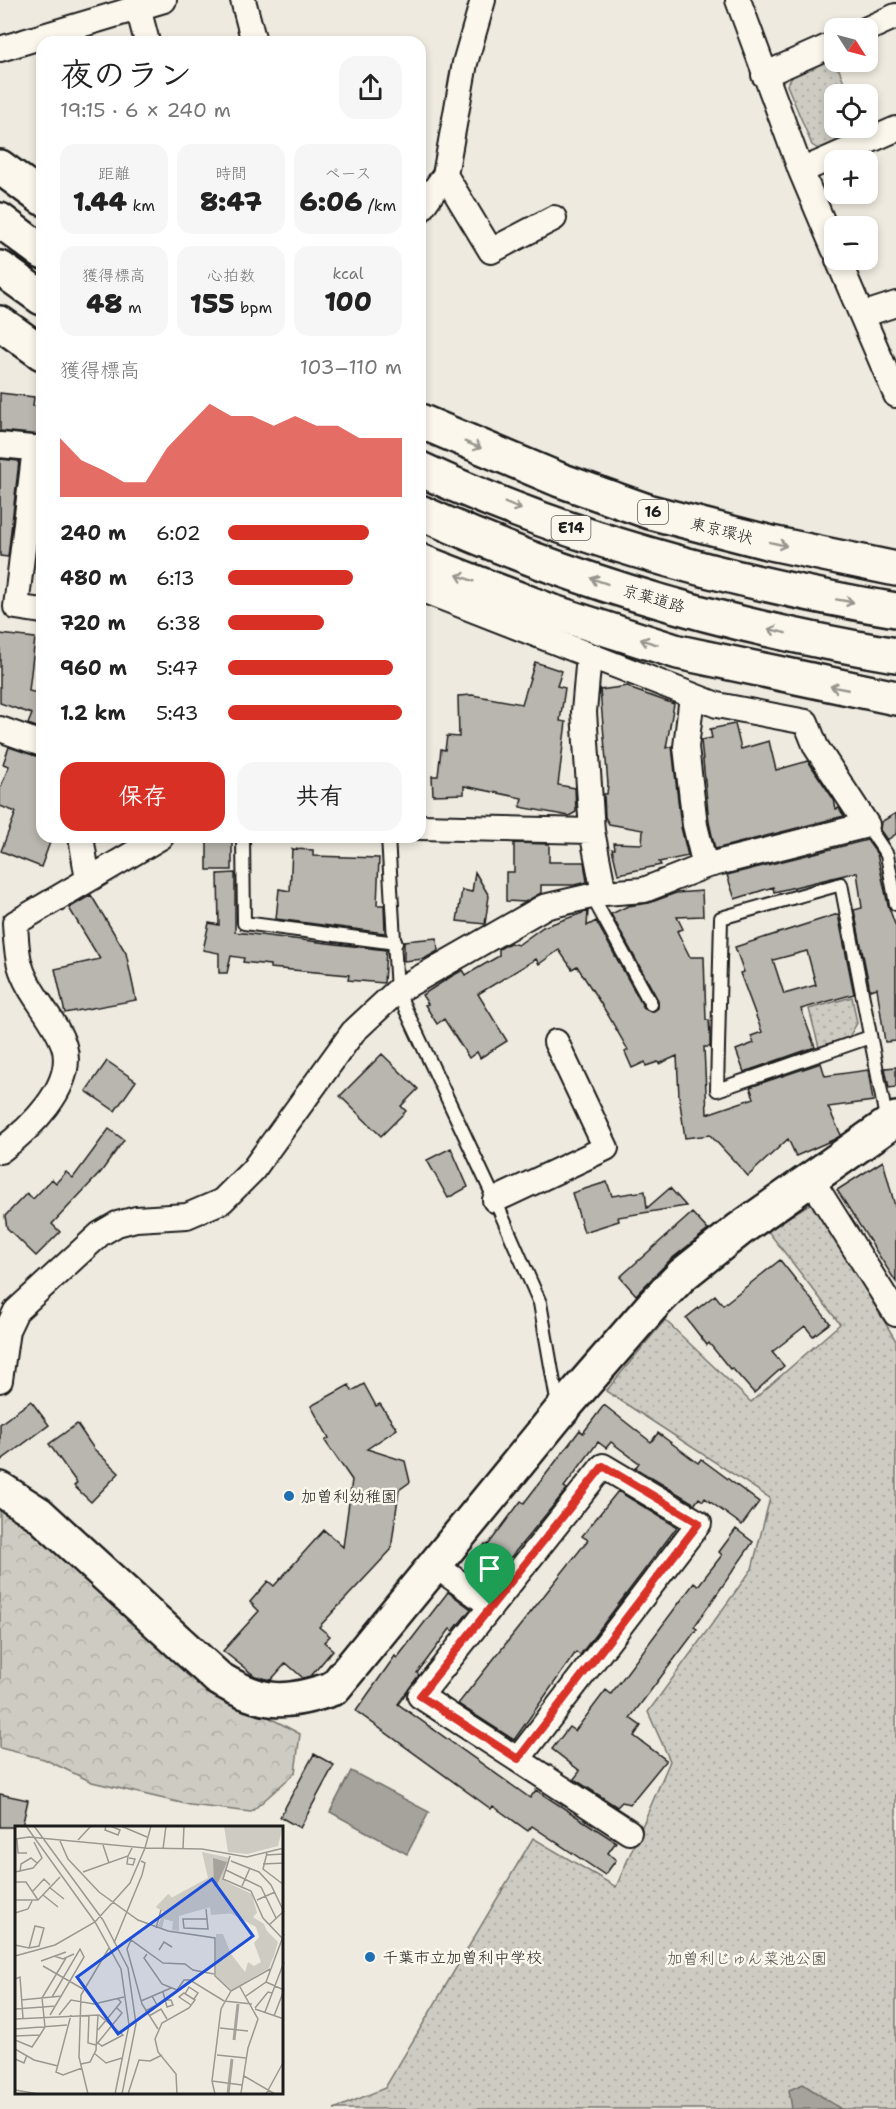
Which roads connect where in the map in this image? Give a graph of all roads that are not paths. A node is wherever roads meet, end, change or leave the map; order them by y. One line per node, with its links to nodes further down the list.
1 (164, 0): 5 (street)
2 (243, 0): 10 (street)
3 (483, 0): 18 (street)
4 (738, 0): 14 (street)
5 (137, 4): 8 (street); 9 (street)
6 (896, 16): 7 (street)
7 (878, 24)
8 (67, 36)
9 (145, 36)
10 (252, 36)
11 (824, 48): 14 (street)
12 (0, 49): 13 (street)
13 (36, 49)
14 (764, 75): 17 (street)
15 (896, 129): 17 (street)
16 (0, 167): 19 (main road)
17 (801, 171): 23 (street)
18 (445, 175): 20 (street); 21 (street)
19 (36, 194)
20 (426, 202)
21 (554, 218)
22 (0, 220): 24 (main road)
23 (824, 225)
24 (36, 247)
25 (0, 268): 27 (main road)
26 (842, 270): 29 (street)
27 (36, 294)
28 (896, 304): 29 (street)
29 (862, 315): 32 (street)
30 (0, 323): 31 (main road)
31 (36, 349)
32 (896, 395)
33 (426, 424): 40 (main road, 東京環状 / 16, one-way to 40)
34 (0, 445): 35 (street)
35 (36, 448)
36 (36, 469): 43 (street)
37 (426, 471): 42 (main road, E14, one-way to 42)
38 (426, 514): 45 (main road, 京葉道路 / E14, one-way to 38)
39 (426, 563): 47 (main road, one-way to 39)
40 (896, 569)
41 (426, 591): 44 (street)
42 (896, 610)
43 (36, 611)
44 (589, 655): 46 (street); 52 (street)
45 (896, 655)
46 (692, 696): 50 (street); 58 (street)
47 (896, 698)
48 (0, 729): 49 (street)
49 (36, 742)
50 (867, 825): 57 (lane); 58 (street)
51 (426, 827): 52 (street)
52 (592, 831): 60 (street)
53 (82, 843): 59 (street)
54 (151, 843): 59 (street)
55 (243, 843): 62 (lane)
56 (388, 843): 62 (lane)
57 (892, 854): 61 (lane)
58 (705, 866): 60 (street)
59 (88, 880): 68 (street)
60 (599, 895): 63 (street); 64 (lane)
61 (896, 904)
62 (396, 943): 63 (lane)
63 (397, 991): 70 (lane); 72 (street)
64 (651, 1004)
65 (870, 1037): 65 (lane); 67 (lane)
66 (556, 1042): 70 (street)
67 (891, 1122): 69 (main road)
68 (0, 1151)
69 (811, 1179): 71 (street); 73 (main road)
70 (495, 1200): 73 (lane)
71 (896, 1314)
72 (0, 1380)
73 (559, 1413): 75 (main road)
74 (0, 1489): 75 (main road)
75 (436, 1566): 76 (street)
76 (490, 1605): 77 (street); 77 (street)
77 (518, 1759): 78 (street)
78 (629, 1832)

